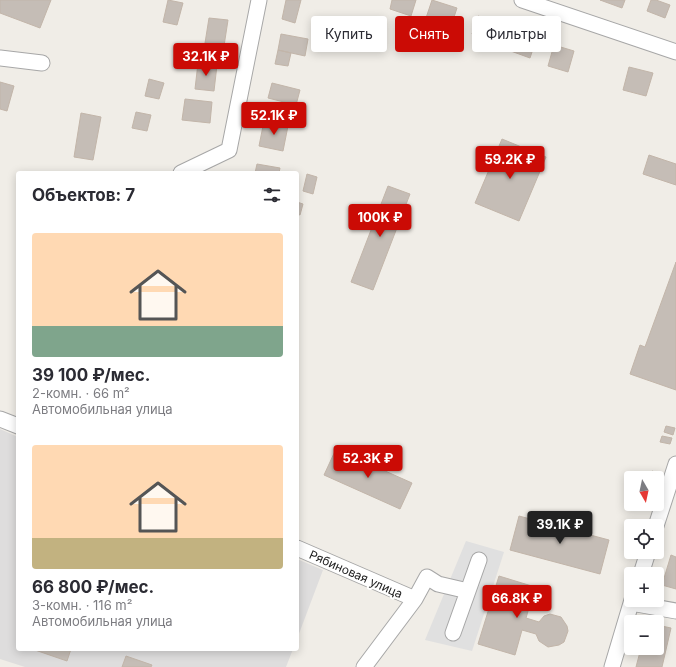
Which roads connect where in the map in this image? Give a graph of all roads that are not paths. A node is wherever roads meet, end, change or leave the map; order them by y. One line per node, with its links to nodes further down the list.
1 (259, 0): 6 (street)
2 (522, 0): 3 (street)
3 (676, 52)
4 (0, 58): 5 (street)
5 (42, 63)
6 (185, 171)
7 (0, 419): 8 (street)
8 (16, 425)
9 (676, 464): 10 (street)
10 (658, 519)
11 (299, 549): 14 (street, Рябиновая улица)
12 (479, 560): 13 (street)
13 (468, 591): 14 (street); 18 (street)
14 (415, 599): 19 (street)
15 (630, 607): 20 (street)
16 (661, 607): 17 (street)
17 (676, 610)
18 (453, 633)
19 (364, 667)
20 (612, 667)

